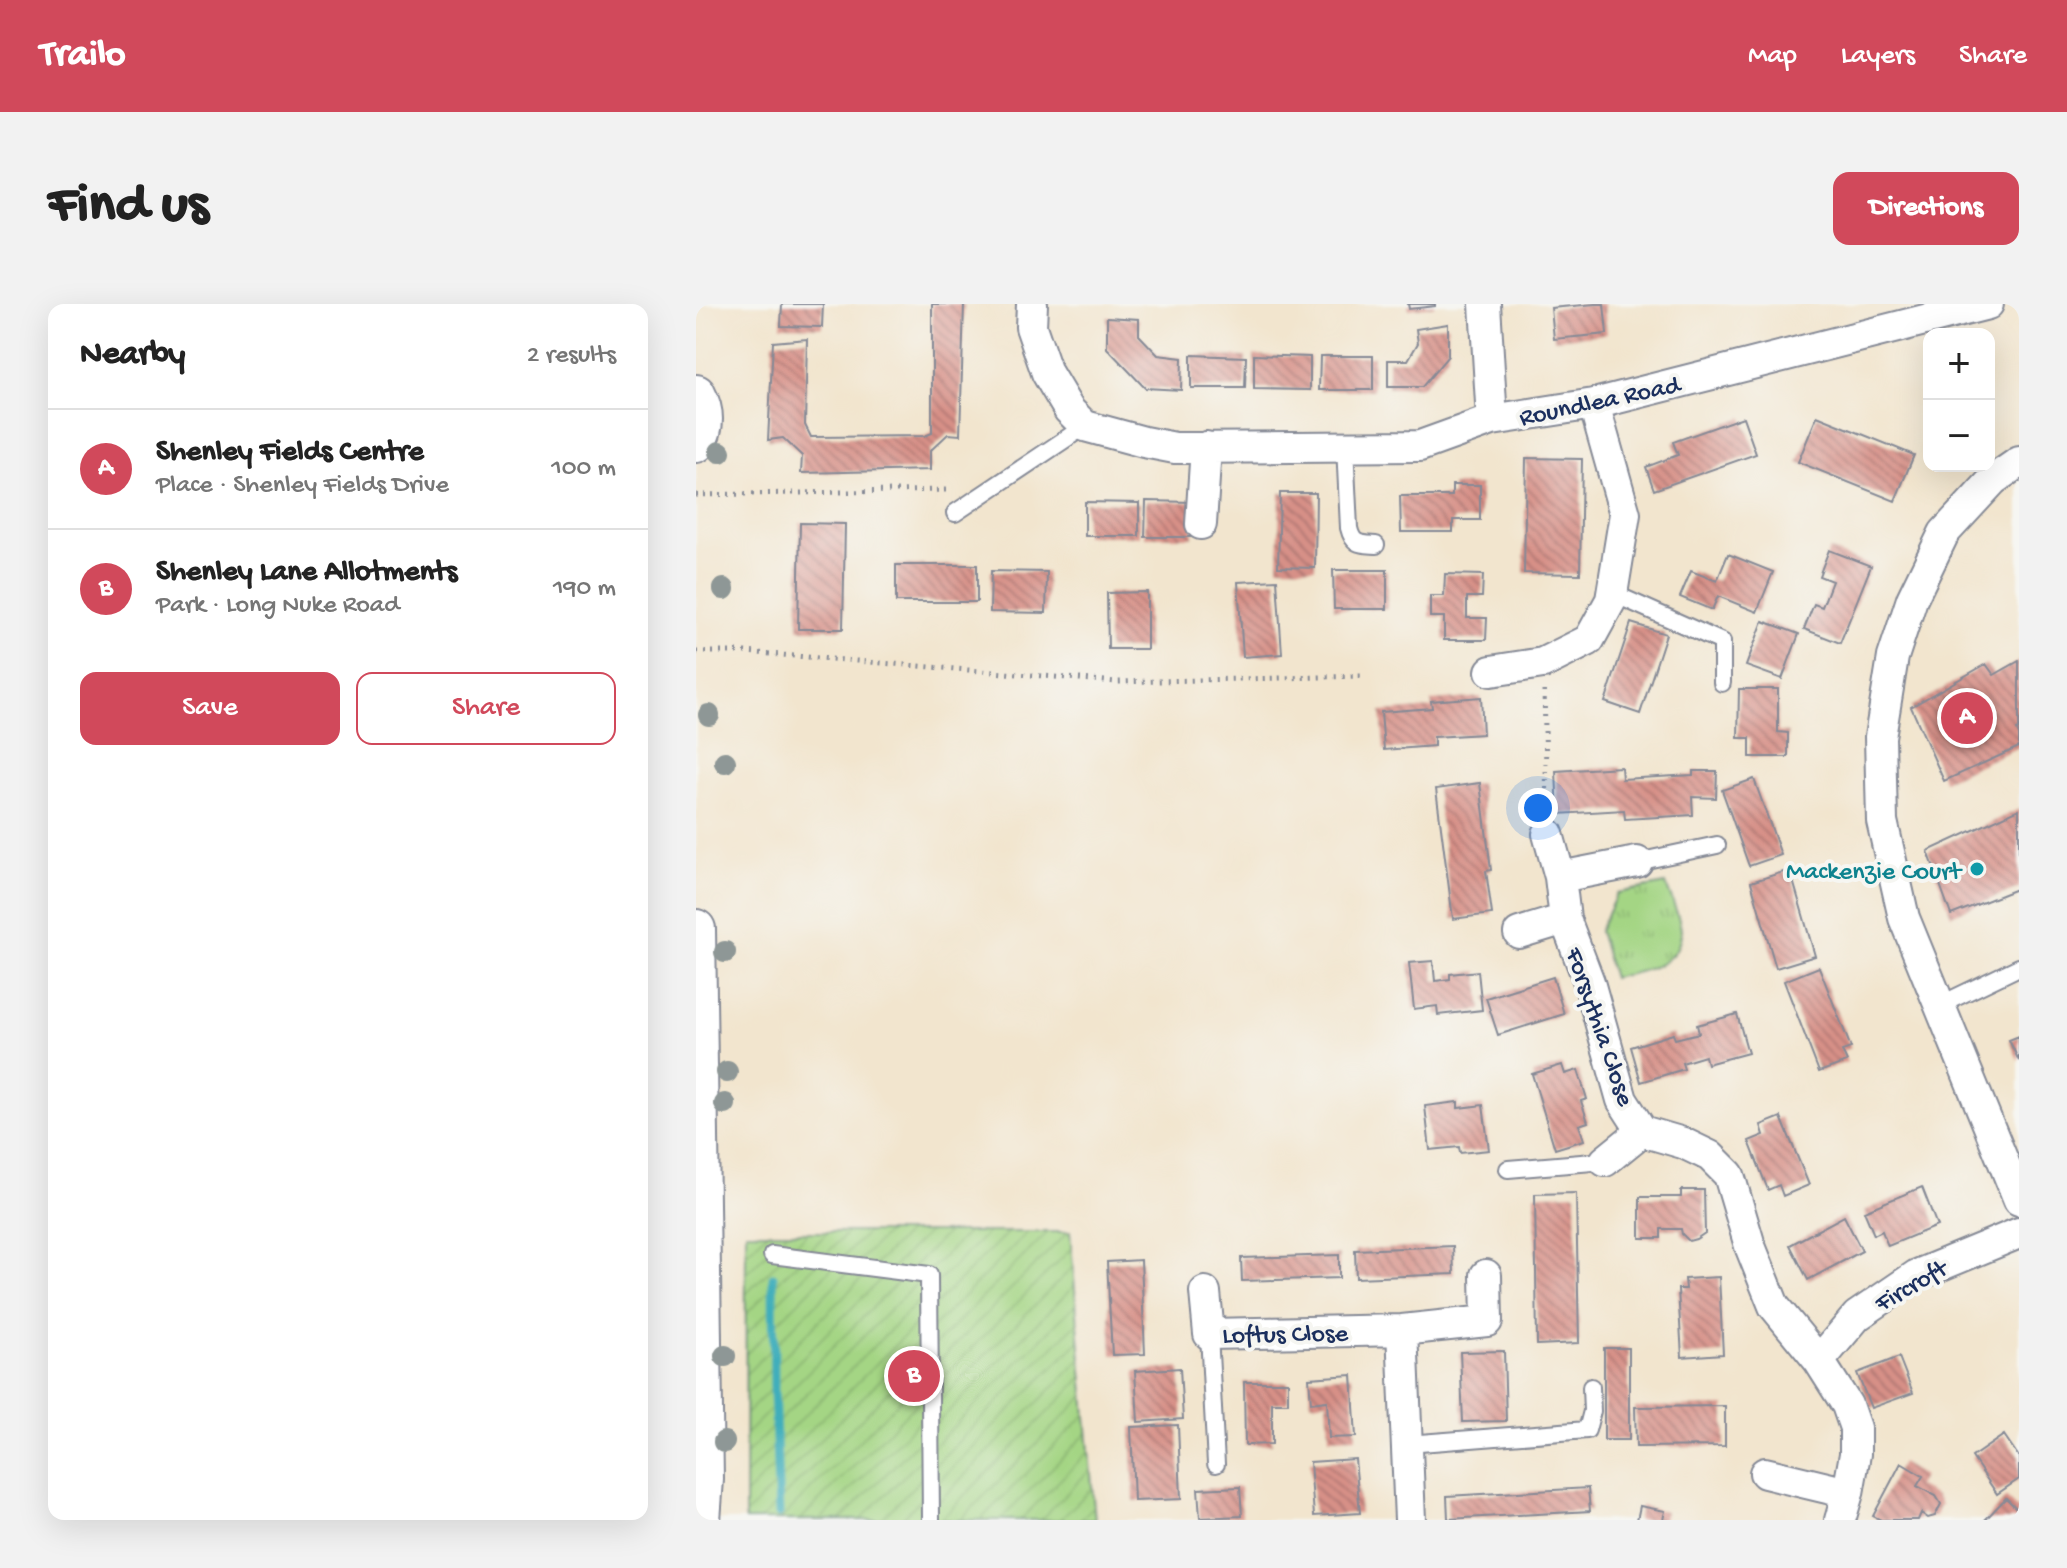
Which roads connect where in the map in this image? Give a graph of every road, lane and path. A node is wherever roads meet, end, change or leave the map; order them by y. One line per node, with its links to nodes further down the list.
1 (1032, 304): 7 (street)
2 (1485, 304): 6 (street)
3 (1988, 304): 5 (street, Roundlea Road)
4 (696, 394): 8 (street)
5 (1594, 404): 6 (street, Roundlea Road); 17 (street)
6 (1492, 420): 9 (street, Roundlea Road)
7 (1085, 426): 10 (street, Roundlea Road); 14 (lane)
8 (696, 443)
9 (1345, 446): 10 (street, Roundlea Road); 16 (lane)
10 (1206, 447): 15 (street)
11 (2019, 462): 31 (street)
12 (946, 490): 13 (path)
13 (696, 495)
14 (955, 513)
15 (1201, 524)
16 (1376, 545)
17 (1612, 593): 19 (street); 22 (lane)
18 (696, 652): 21 (path)
19 (1543, 663): 20 (street); 23 (path)
20 (1491, 671)
21 (1363, 676)
22 (1722, 683)
23 (1548, 834): 26 (street, Forsythia Close)
24 (1717, 845): 25 (lane)
25 (1637, 862): 26 (street)
26 (1560, 877): 27 (street, Forsythia Close)
27 (1565, 919): 29 (street, Forsythia Close); 32 (street, Forsythia Close)
28 (696, 929): 48 (street)
29 (1519, 933)
30 (2019, 967): 31 (lane)
31 (1940, 1005): 35 (street)
32 (1642, 1131): 33 (street, Forsythia Close); 42 (street, Forsythia Close)
33 (1605, 1161): 34 (lane)
34 (1508, 1169)
35 (2019, 1200)
36 (2019, 1233): 42 (street, Fircroft)
37 (772, 1255): 49 (lane)
38 (1486, 1275): 40 (street, Loftus Close)
39 (1205, 1292): 41 (street, Loftus Close)
40 (1402, 1330): 41 (street, Loftus Close); 44 (street)
41 (1209, 1334): 45 (lane)
42 (1819, 1361): 47 (street, Forsythia Close)
43 (1591, 1387): 44 (lane)
44 (1407, 1444): 50 (street)
45 (1216, 1464)
46 (1765, 1473): 47 (street, Forsythia Close)
47 (1844, 1507)
48 (701, 1520)
49 (931, 1520)
50 (1410, 1520)

